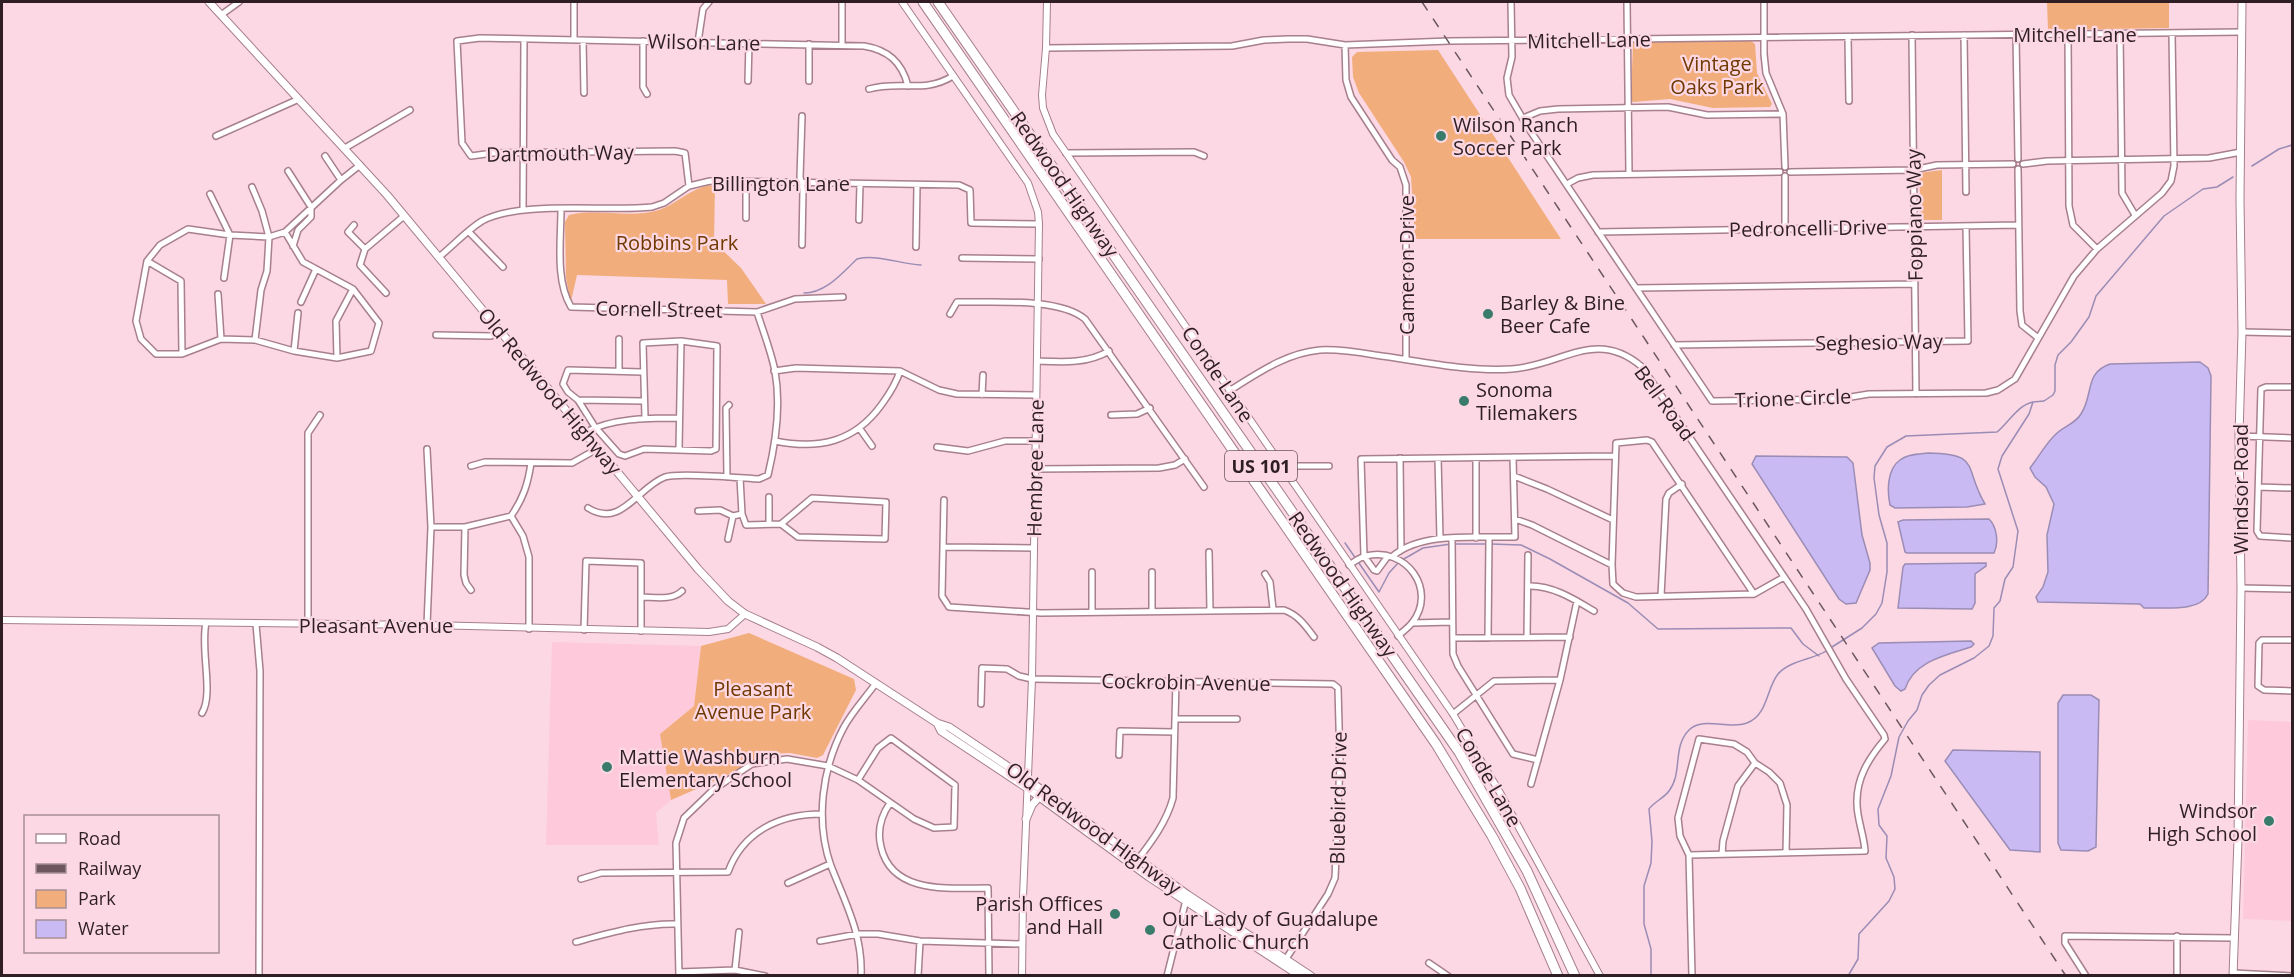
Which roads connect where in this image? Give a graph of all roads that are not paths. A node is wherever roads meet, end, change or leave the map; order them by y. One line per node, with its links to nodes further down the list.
1 (209, 2): 14 (main road, Old Redwood Highway)
2 (239, 2): 14 (street)
3 (574, 2): 26 (street)
4 (709, 2): 30 (street)
5 (842, 2): 34 (street)
6 (902, 2): 37 (street, Hembree Lane)
7 (923, 2): 290 (highway, Redwood Highway / US 101)
8 (938, 2): 288 (highway, Redwood Highway / US 101)
9 (1047, 2): 36 (street, Conde Lane)
10 (1511, 2): 31 (street, Trione Circle)
11 (1627, 2): 28 (street)
12 (1764, 2): 24 (street)
13 (2242, 2): 15 (main road, Windsor Road)
14 (221, 15): 44 (main road, Old Redwood Highway)
15 (2242, 32): 17 (street, Mitchell Lane); 53 (main road, Windsor Road)
16 (2120, 33): 17 (street, Mitchell Lane); 19 (street, Mitchell Lane); 61 (street)
17 (2172, 33): 59 (street, Trione Circle)
18 (2016, 34): 19 (street, Mitchell Lane); 20 (street, Mitchell Lane); 58 (street)
19 (2068, 34): 60 (street)
20 (1964, 35): 21 (street, Mitchell Lane); 62 (street)
21 (1912, 36): 22 (street, Mitchell Lane); 67 (street, Foppiano Way)
22 (1848, 37): 24 (street, Mitchell Lane); 45 (street)
23 (480, 38): 25 (street, Wilson Lane); 54 (street, Dartmouth Way)
24 (1764, 38): 28 (street, Mitchell Lane); 48 (street)
25 (524, 39): 26 (street, Wilson Lane); 54 (street)
26 (574, 40): 27 (street, Wilson Lane)
27 (583, 40): 29 (street, Wilson Lane); 42 (street)
28 (1627, 40): 31 (street, Mitchell Lane); 46 (street)
29 (643, 41): 30 (street, Wilson Lane); 43 (street)
30 (698, 42): 32 (street, Wilson Lane)
31 (1512, 42): 35 (street, Mitchell Lane); 50 (street, Trione Circle)
32 (749, 43): 33 (street, Wilson Lane); 38 (street)
33 (809, 44): 34 (street, Wilson Lane); 39 (street)
34 (842, 45): 40 (street, Wilson Lane)
35 (1345, 45): 36 (street, Mitchell Lane); 137 (street, Cameron Drive)
36 (1046, 48): 55 (street, Conde Lane)
37 (953, 76): 40 (street); 88 (street, Hembree Lane)
38 (748, 81)
39 (809, 81)
40 (908, 86): 41 (street)
41 (869, 89)
42 (584, 93)
43 (647, 94)
44 (299, 99): 51 (street); 52 (main road, Old Redwood Highway)
45 (1849, 101)
46 (1628, 108): 48 (street); 50 (street); 70 (street)
47 (410, 110): 52 (street)
48 (1783, 114): 69 (street)
49 (802, 116): 73 (street)
50 (1523, 118): 76 (street, Trione Circle)
51 (216, 136)
52 (345, 148): 65 (main road, Old Redwood Highway)
53 (2241, 152): 59 (street); 122 (main road, Windsor Road)
54 (523, 153): 77 (street, Dartmouth Way); 83 (street)
55 (1066, 153): 57 (street); 145 (street, Conde Lane)
56 (324, 156): 71 (street)
57 (1204, 156)
58 (2018, 159): 63 (street); 64 (street)
59 (2174, 159): 61 (street); 84 (street, Trione Circle)
60 (2070, 160): 61 (street); 64 (street); 103 (street)
61 (2122, 160): 84 (street)
62 (1966, 164): 63 (street); 67 (street); 79 (street)
63 (2013, 164): 66 (street)
64 (2023, 164): 66 (street)
65 (360, 165): 71 (street); 85 (main road, Old Redwood Highway)
66 (2018, 169): 90 (street)
67 (1913, 170): 69 (street); 92 (street, Foppiano Way)
68 (288, 171): 81 (street)
69 (1785, 172): 70 (street); 93 (street)
70 (1629, 174): 76 (street)
71 (341, 180): 81 (street)
72 (746, 182): 73 (street, Billington Lane); 77 (street, Billington Lane); 86 (street)
73 (802, 183): 74 (street, Billington Lane); 99 (street)
74 (860, 184): 75 (street, Billington Lane); 87 (street)
75 (917, 184): 88 (street, Billington Lane); 101 (street)
76 (1567, 184): 96 (street, Trione Circle)
77 (689, 186): 82 (street, Billington Lane)
78 (252, 187): 98 (street)
79 (1966, 192)
80 (210, 194): 97 (street)
81 (311, 207): 94 (street); 100 (street)
82 (561, 209): 83 (street, Billington Lane); 119 (street, Cornell Street)
83 (523, 210): 95 (street, Billington Lane)
84 (2135, 215): 103 (street, Trione Circle)
85 (404, 216): 102 (street); 104 (main road, Old Redwood Highway)
86 (746, 218)
87 (859, 220)
88 (1039, 224): 106 (street, Hembree Lane)
89 (354, 225): 102 (street)
90 (2018, 225): 91 (street, Pedroncelli Drive); 126 (street)
91 (1966, 226): 92 (street, Pedroncelli Drive); 131 (street, Seghesio Way)
92 (1914, 227): 93 (street, Pedroncelli Drive); 111 (street, Foppiano Way)
93 (1785, 229): 96 (street, Pedroncelli Drive)
94 (285, 232): 98 (street); 100 (street)
95 (469, 232): 104 (street, Billington Lane); 108 (street)
96 (1598, 232): 112 (street, Trione Circle)
97 (230, 235): 98 (street); 107 (street); 110 (street)
98 (269, 237): 129 (street)
99 (802, 245)
100 (293, 246): 109 (street)
101 (916, 247)
102 (365, 249): 114 (street)
103 (2097, 249): 126 (street, Trione Circle)
104 (439, 257): 123 (main road, Old Redwood Highway)
105 (962, 258): 106 (street)
106 (1039, 259): 118 (street, Hembree Lane)
107 (147, 261): 135 (street); 135 (street)
108 (503, 267)
109 (316, 269): 113 (street); 117 (street)
110 (224, 278)
111 (1915, 284): 112 (street); 131 (street, Foppiano Way)
112 (1636, 288): 132 (street, Trione Circle)
113 (353, 289): 136 (street); 136 (street)
114 (386, 293)
115 (218, 294): 127 (street)
116 (843, 297): 119 (street, Cornell Street)
117 (301, 302)
118 (1039, 304): 121 (street); 134 (street); 138 (street, Hembree Lane)
119 (757, 312): 140 (street)
120 (298, 313): 133 (street)
121 (950, 314)
122 (2242, 332): 124 (street); 160 (main road, Windsor Road)
123 (502, 333): 125 (street); 159 (main road, Old Redwood Highway)
124 (2292, 333)
125 (436, 335)
126 (2037, 337): 146 (street, Trione Circle)
127 (221, 339): 129 (street); 135 (street)
128 (619, 339): 139 (street)
129 (255, 340): 133 (street)
130 (681, 341): 142 (street); 156 (street); 169 (street)
131 (1916, 342): 132 (street, Seghesio Way); 146 (street, Foppiano Way)
132 (1674, 345): 146 (street, Trione Circle)
133 (294, 351): 136 (street)
134 (1109, 351): 138 (street); 152 (street)
135 (182, 354)
136 (337, 358)
137 (1406, 359): 145 (street, Bell Road); 219 (street, Bell Road)
138 (1038, 361): 148 (street, Hembree Lane)
139 (619, 371): 142 (street); 149 (street)
140 (774, 371): 141 (street); 163 (street)
141 (900, 371): 147 (street); 158 (street)
142 (642, 372): 150 (street)
143 (982, 375): 147 (street)
144 (2292, 387): 161 (street)
145 (1229, 391): 180 (street, Conde Lane)
146 (1916, 394)
147 (982, 395): 148 (street)
148 (1036, 395): 164 (street, Hembree Lane)
149 (578, 400): 150 (street); 157 (street)
150 (644, 401): 155 (street)
151 (729, 405): 182 (street)
152 (1150, 408): 154 (street); 175 (street)
153 (320, 415): 241 (street)
154 (1111, 415)
155 (645, 418): 156 (street); 157 (street)
156 (678, 418): 169 (street)
157 (595, 427): 159 (street); 169 (street)
158 (860, 429): 163 (street); 165 (street)
159 (584, 433): 168 (main road, Old Redwood Highway)
160 (2239, 436): 161 (street); 221 (main road, Windsor Road)
161 (2259, 437): 162 (street); 186 (street)
162 (2292, 438)
163 (775, 441): 183 (street)
164 (1035, 441): 166 (street); 179 (street, Hembree Lane)
165 (872, 446)
166 (938, 447)
167 (427, 449): 200 (street)
168 (597, 449): 176 (street); 188 (main road, Old Redwood Highway)
169 (678, 449)
170 (1614, 456): 174 (street); 184 (street); 197 (street)
171 (1400, 458): 172 (street); 210 (street); 214 (street)
172 (1438, 458): 173 (street); 202 (street)
173 (1476, 458): 174 (street); 203 (street)
174 (1513, 458): 181 (street)
175 (1185, 459): 179 (street); 185 (street)
176 (531, 463): 177 (street); 194 (street)
177 (471, 466)
178 (1329, 466): 180 (street)
179 (1036, 469): 209 (street, Hembree Lane)
180 (1285, 472): 214 (street, Conde Lane)
181 (1514, 476): 196 (street); 197 (street)
182 (727, 477): 183 (street); 188 (street)
183 (740, 477): 193 (street)
184 (1682, 484): 225 (street); 226 (street)
185 (1204, 487)
186 (2259, 487): 187 (street); 204 (street)
187 (2292, 488)
188 (638, 496): 191 (street); 235 (main road, Old Redwood Highway)
189 (769, 497): 198 (street)
190 (944, 500): 208 (street)
191 (588, 508)
192 (698, 511): 195 (street)
193 (742, 514): 195 (street); 198 (street)
194 (511, 516): 201 (street); 243 (street)
195 (733, 516): 205 (street)
196 (1515, 519): 207 (street); 215 (street)
197 (1613, 520): 215 (street)
198 (769, 524): 199 (street)
199 (781, 524): 199 (street)
200 (430, 526): 201 (street); 242 (street)
201 (465, 528): 223 (street)
202 (1440, 538): 206 (street); 210 (street)
203 (1476, 538): 206 (street); 207 (street)
204 (2292, 538)
205 (728, 539)
206 (1452, 539): 237 (street)
207 (1489, 539): 251 (street)
208 (944, 547): 209 (street); 234 (street)
209 (1034, 548): 234 (street, Hembree Lane)
210 (1401, 550): 213 (street)
211 (1209, 552): 231 (street)
212 (1528, 555): 220 (street)
213 (1393, 557): 214 (street); 214 (street); 239 (street)
214 (1357, 560): 246 (street, Conde Lane)
215 (1612, 565): 226 (street)
216 (1092, 572): 233 (street)
217 (1152, 572): 230 (street)
218 (1265, 574): 229 (street)
219 (1784, 577): 225 (street); 280 (street, Bell Road)
220 (1528, 586): 228 (street); 248 (street)
221 (2241, 588): 222 (street); 295 (main road, Windsor Road)
222 (2292, 589)
223 (471, 590)
224 (682, 591): 227 (street)
225 (1754, 594): 226 (street)
226 (1661, 596)
227 (641, 597): 244 (street); 245 (street)
228 (1577, 601): 232 (street); 249 (street)
229 (1273, 609): 231 (street); 247 (street)
230 (1152, 611): 231 (street); 233 (street)
231 (1210, 611)
232 (1594, 611)
233 (1092, 612): 234 (street)
234 (1033, 613): 253 (street, Hembree Lane)
235 (745, 614): 245 (street, Pleasant Avenue); 256 (main road, Old Redwood Highway)
236 (2, 621): 238 (street, Pleasant Avenue)
237 (1452, 622): 239 (street); 250 (street)
238 (206, 623): 240 (street, Pleasant Avenue); 261 (street)
239 (1412, 623): 246 (street)
240 (256, 624): 241 (street, Pleasant Avenue); 306 (street)
241 (308, 624): 242 (street, Pleasant Avenue)
242 (427, 625): 243 (street, Pleasant Avenue)
243 (529, 629): 244 (street, Pleasant Avenue)
244 (584, 630): 245 (street, Pleasant Avenue)
245 (641, 631)
246 (1398, 636): 262 (street, Conde Lane)
247 (1314, 637)
248 (1527, 637): 249 (street); 251 (street)
249 (1570, 637): 254 (street)
250 (1453, 638): 251 (street); 259 (street)
251 (1488, 638)
252 (2292, 640): 258 (street)
253 (1032, 679): 255 (street, Cockrobin Avenue); 260 (street, Cockrobin Avenue); 272 (street, Hembree Lane)
254 (1560, 680): 259 (street); 268 (street)
255 (1176, 681): 257 (street, Cockrobin Avenue); 263 (street)
256 (876, 682): 265 (main road, Old Redwood Highway); 270 (street)
257 (1338, 688): 301 (street, Bluebird Drive)
258 (2292, 691)
259 (1476, 694): 262 (street); 268 (street)
260 (981, 704)
261 (202, 713)
262 (1453, 714): 320 (street, Conde Lane)
263 (1175, 719): 264 (street); 266 (street)
264 (1237, 719)
265 (937, 723): 272 (main road, Old Redwood Highway); 274 (main road, Old Redwood Highway)
266 (1174, 732): 267 (street); 282 (street)
267 (1119, 755)
268 (1538, 760): 273 (street)
269 (1755, 763): 279 (street); 280 (street); 281 (street)
270 (828, 766): 271 (street); 277 (street); 285 (street)
271 (858, 780): 276 (street); 276 (street)
272 (1028, 780): 274 (street, Hembree Lane); 282 (main road, Old Redwood Highway)
273 (1531, 784)
274 (1028, 788): 275 (main road, Old Redwood Highway); 278 (street, Hembree Lane)
275 (1039, 797): 278 (main road); 284 (main road, Old Redwood Highway)
276 (890, 803): 299 (street)
277 (822, 814): 283 (street); 285 (street)
278 (1026, 819): 300 (street, Hembree Lane)
279 (1722, 854): 280 (street); 281 (street)
280 (1786, 854)
281 (1689, 855): 321 (street)
282 (1138, 859): 284 (street); 289 (main road, Old Redwood Highway)
283 (830, 864): 287 (street); 293 (street)
284 (1133, 866): 289 (main road, Old Redwood Highway)
285 (677, 872): 286 (street); 291 (street)
286 (581, 879)
287 (788, 883)
288 (1538, 894): 318 (highway, Redwood Highway / US 101); 319 (highway)
289 (1187, 898): 301 (main road, Old Redwood Highway); 312 (street)
290 (1526, 902): 316 (highway); 317 (highway, Redwood Highway / US 101)
291 (677, 924): 297 (street); 304 (street)
292 (739, 932): 303 (street)
293 (858, 934): 296 (street); 298 (street); 308 (street)
294 (2177, 936): 295 (street); 322 (street); 323 (street)
295 (2233, 938): 305 (main road, Windsor Road)
296 (820, 941)
297 (576, 942)
298 (920, 942): 299 (street); 309 (street)
299 (989, 943): 300 (street); 310 (street)
300 (1022, 944): 311 (street, Hembree Lane)
301 (1284, 962): 313 (main road, Old Redwood Highway); 314 (main road, Old Redwood Highway)
302 (1429, 963): 315 (street)
303 (735, 970): 304 (street); 307 (street)
304 (679, 974)
305 (2233, 974): 324 (street)
306 (259, 975)
307 (765, 975)
308 (861, 975)
309 (918, 975)
310 (989, 975)
311 (1022, 975)
312 (1167, 975)
313 (1300, 975)
314 (1311, 975)
315 (1448, 975)
316 (1551, 975)
317 (1558, 975)
318 (1575, 975)
319 (1582, 975)
320 (1600, 975)
321 (1692, 975)
322 (2086, 975)
323 (2177, 975)
324 (2292, 975)

